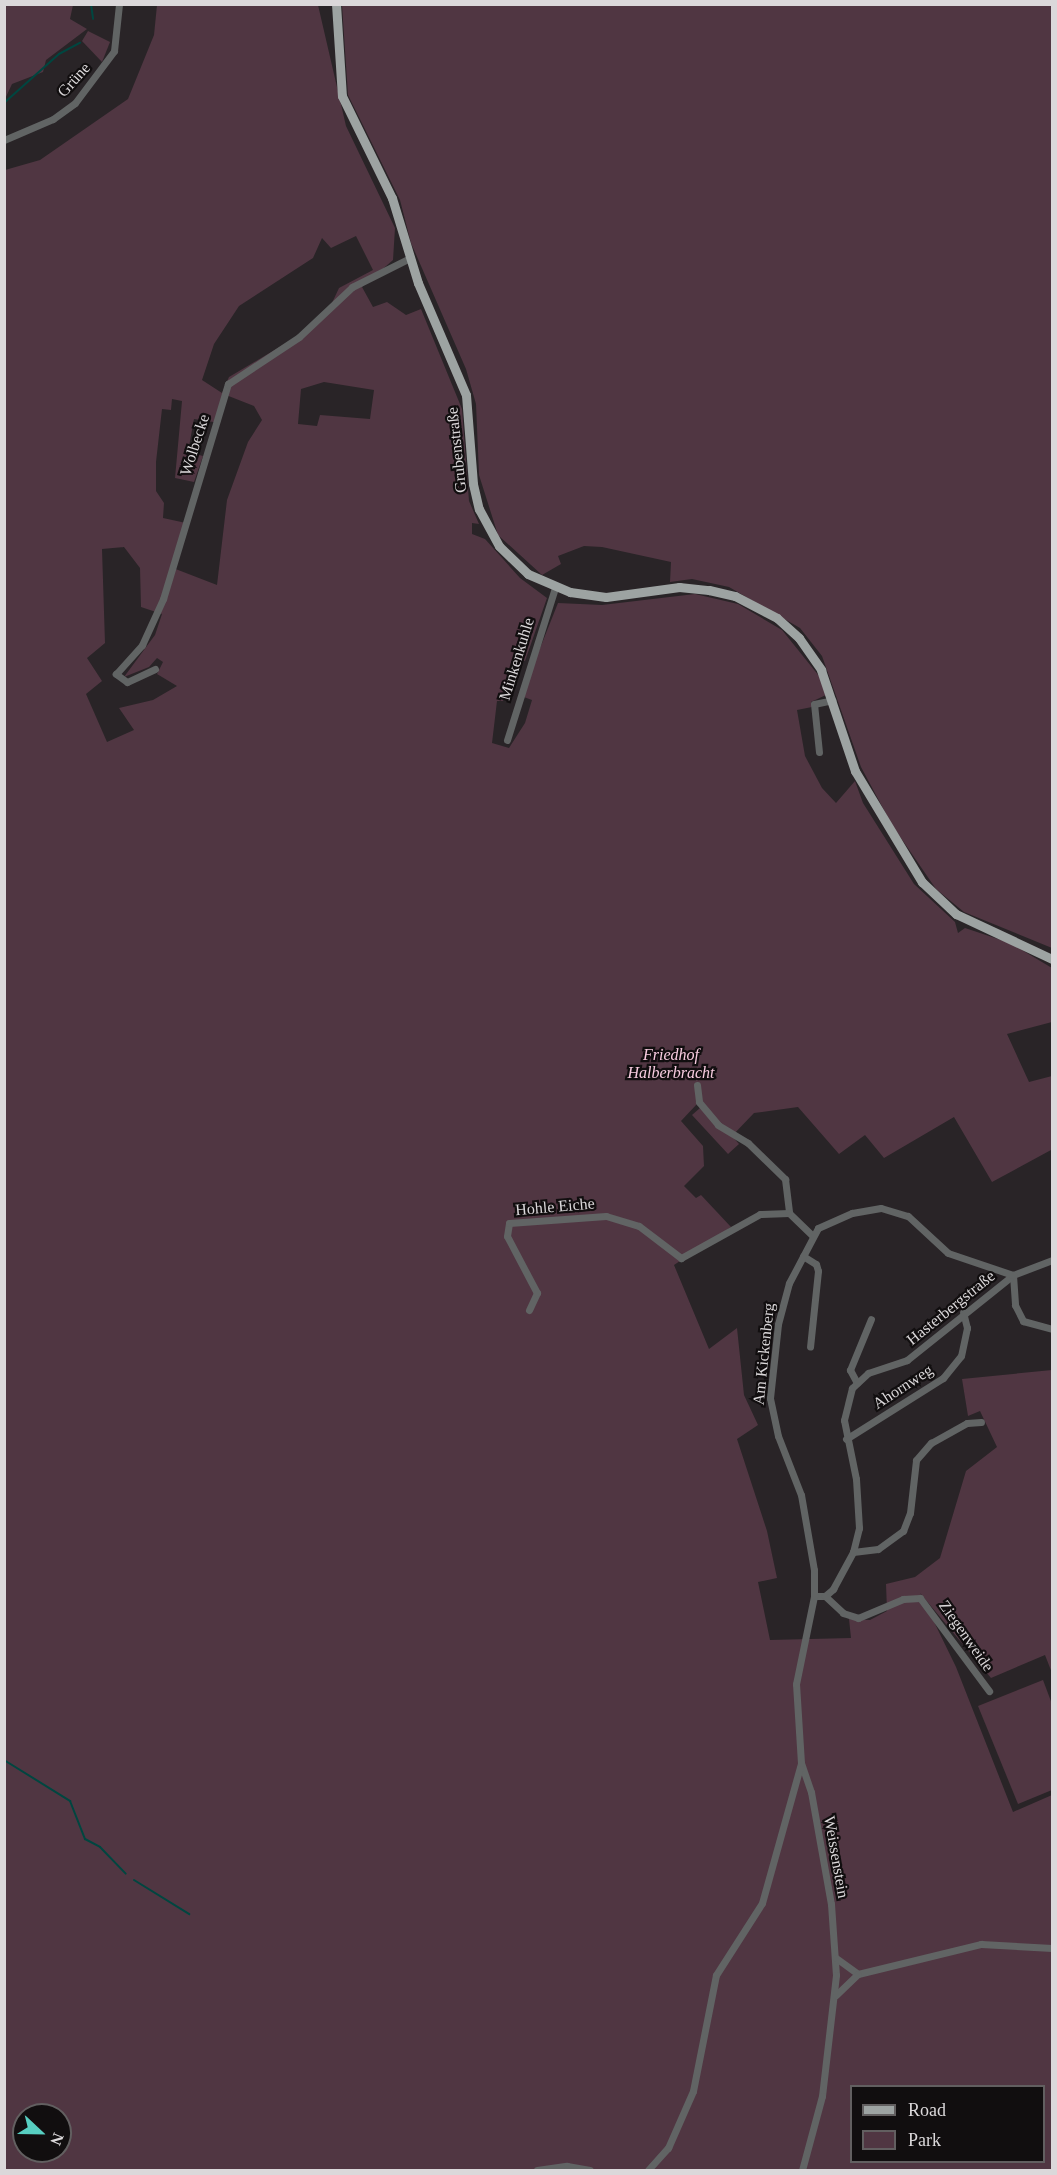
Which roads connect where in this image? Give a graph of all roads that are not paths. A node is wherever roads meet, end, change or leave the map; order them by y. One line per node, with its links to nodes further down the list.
1 (119, 4): 3 (street, Grüne)
2 (336, 4): 4 (main road, Grubenstraße)
3 (4, 140)
4 (410, 258): 5 (main road, Grubenstraße); 6 (street, Wolbecke)
5 (555, 588): 7 (main road, Grubenstraße); 8 (street, Minkenkuhle)
6 (155, 669)
7 (833, 700): 9 (street); 10 (main road, Grubenstraße)
8 (507, 740)
9 (819, 752)
10 (1053, 959)
11 (697, 1085): 12 (street)
12 (789, 1213): 13 (street); 17 (street, Hohle Eiche)
13 (812, 1235): 14 (street, Am Kickenberg); 16 (street)
14 (803, 1256): 21 (street); 26 (street, Am Kickenberg)
15 (1053, 1260): 16 (street, Hasterbergstraße)
16 (1013, 1275): 18 (street, Hasterbergstraße); 20 (street)
17 (529, 1310)
18 (963, 1312): 22 (street, Hasterbergstraße); 24 (street, Ahornweg)
19 (871, 1319): 22 (street)
20 (1053, 1329)
21 (810, 1347)
22 (857, 1383): 24 (street)
23 (981, 1422): 25 (street)
24 (846, 1439): 25 (street)
25 (853, 1552): 27 (street)
26 (814, 1596): 27 (street); 29 (street, Am Kickenberg)
27 (825, 1596): 28 (street, Ziegenweide)
28 (989, 1690)
29 (801, 1763): 31 (street, Weissenstein); 36 (street)
30 (1053, 1948): 32 (street)
31 (836, 1959): 32 (street); 33 (street, Weissenstein)
32 (858, 1974): 33 (street)
33 (836, 1995): 37 (street, Weissenstein)
34 (537, 2170): 35 (street)
35 (590, 2170)
36 (648, 2170)
37 (802, 2170)

